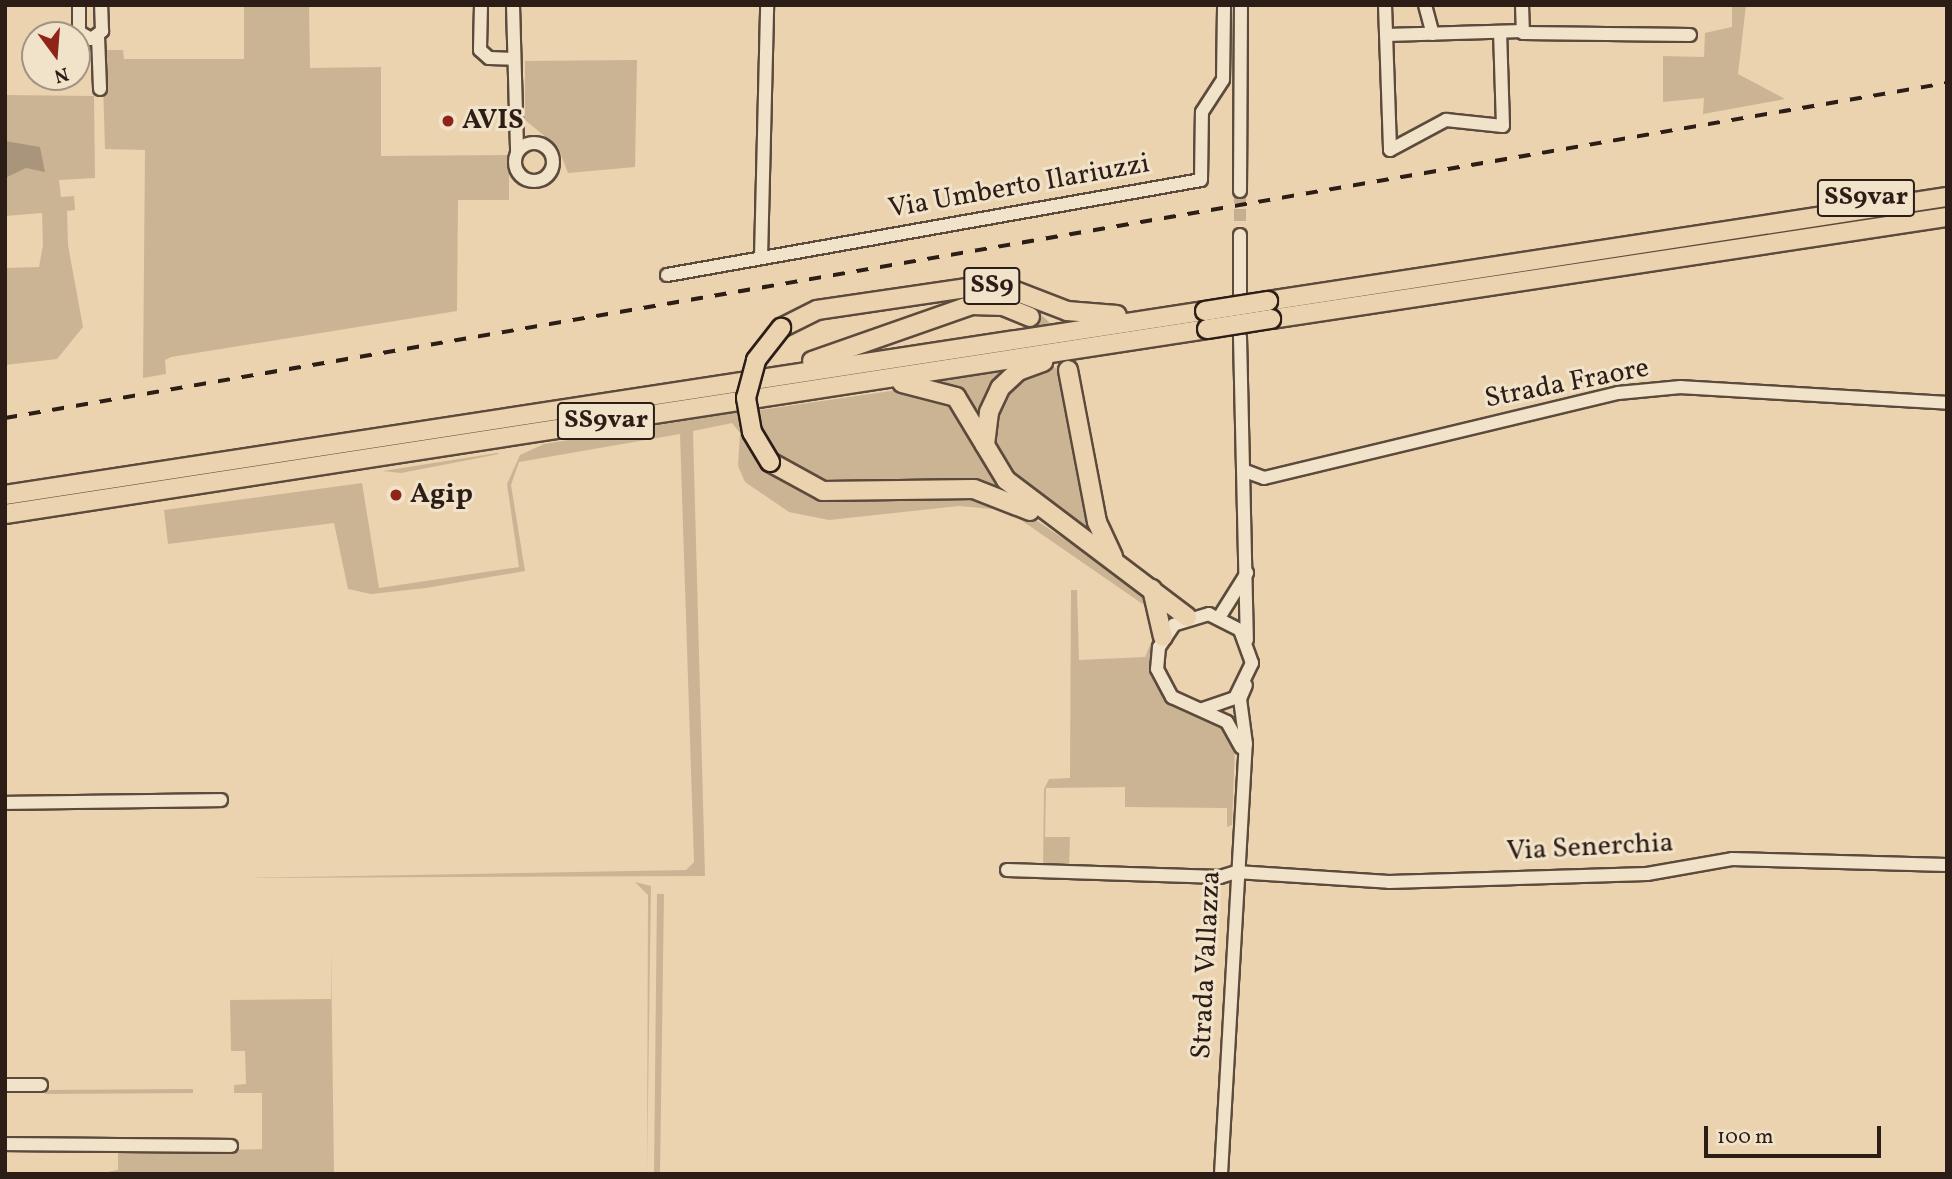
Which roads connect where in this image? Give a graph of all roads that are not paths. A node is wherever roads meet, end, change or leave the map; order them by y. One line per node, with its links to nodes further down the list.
1 (79, 5): 16 (street)
2 (101, 5): 16 (street)
3 (481, 5): 17 (street)
4 (513, 5): 17 (street)
5 (767, 5): 28 (street)
6 (1224, 5): 28 (street, Via Umberto Ilariuzzi)
7 (1241, 5): 23 (street)
8 (1385, 5): 14 (street)
9 (1425, 5): 13 (street)
10 (1522, 5): 11 (street)
11 (1523, 31): 12 (street); 15 (street)
12 (1500, 32): 13 (street); 14 (street)
13 (1433, 34): 14 (street)
14 (1386, 35)
15 (1690, 35)
16 (98, 36): 18 (street)
17 (514, 58): 19 (street)
18 (100, 89)
19 (516, 125): 20 (street); 21 (street)
20 (532, 143): 21 (street); 21 (street)
21 (517, 152)
22 (1947, 186): 26 (highway, SS9var)
23 (1240, 191)
24 (1947, 197): 26 (highway)
25 (1947, 217): 33 (highway, SS9var, bridge)
26 (1787, 220): 31 (highway, SS9var, bridge)
27 (1240, 228): 30 (street)
28 (761, 258): 29 (street, Via Umberto Ilariuzzi)
29 (667, 275)
30 (1240, 292)
31 (1205, 310): 36 (highway, SS9var); 43 (highway, SS9, bridge)
32 (1030, 317): 36 (highway, SS9)
33 (1165, 335): 38 (highway, SS9var); 39 (highway)
34 (1240, 337): 40 (street, Strada Vallazza)
35 (1068, 370): 45 (highway, SS9)
36 (777, 376): 41 (highway, SS9var)
37 (1947, 403): 40 (street, Strada Fraore)
38 (718, 404): 39 (highway, SS9); 42 (highway, SS9var)
39 (985, 445): 43 (highway, SS9)
40 (1245, 471): 44 (street, Strada Vallazza)
41 (5, 495)
42 (5, 514)
43 (1115, 562): 45 (highway, SS9)
44 (1247, 572): 47 (street); 50 (street, Strada Vallazza)
45 (1130, 573): 46 (highway, SS9)
46 (1152, 589): 48 (highway, SS9); 49 (highway)
47 (1220, 616): 48 (street); 50 (street)
48 (1187, 617): 49 (street)
49 (1163, 637): 52 (street, Strada Vallazza)
50 (1247, 640): 51 (street, Strada Vallazza)
51 (1246, 685): 52 (street); 53 (street, Strada Vallazza)
52 (1203, 709): 53 (street, Strada Vallazza)
53 (1244, 759): 58 (street, Strada Vallazza)
54 (221, 800): 55 (street)
55 (5, 803)
56 (1947, 865): 58 (street, Via Senerchia)
57 (1007, 870): 58 (street, Via Senerchia)
58 (1236, 872): 63 (street, Strada Vallazza)
59 (5, 1085): 60 (street)
60 (41, 1085)
61 (5, 1144): 62 (street)
62 (231, 1146)
63 (1221, 1174)

